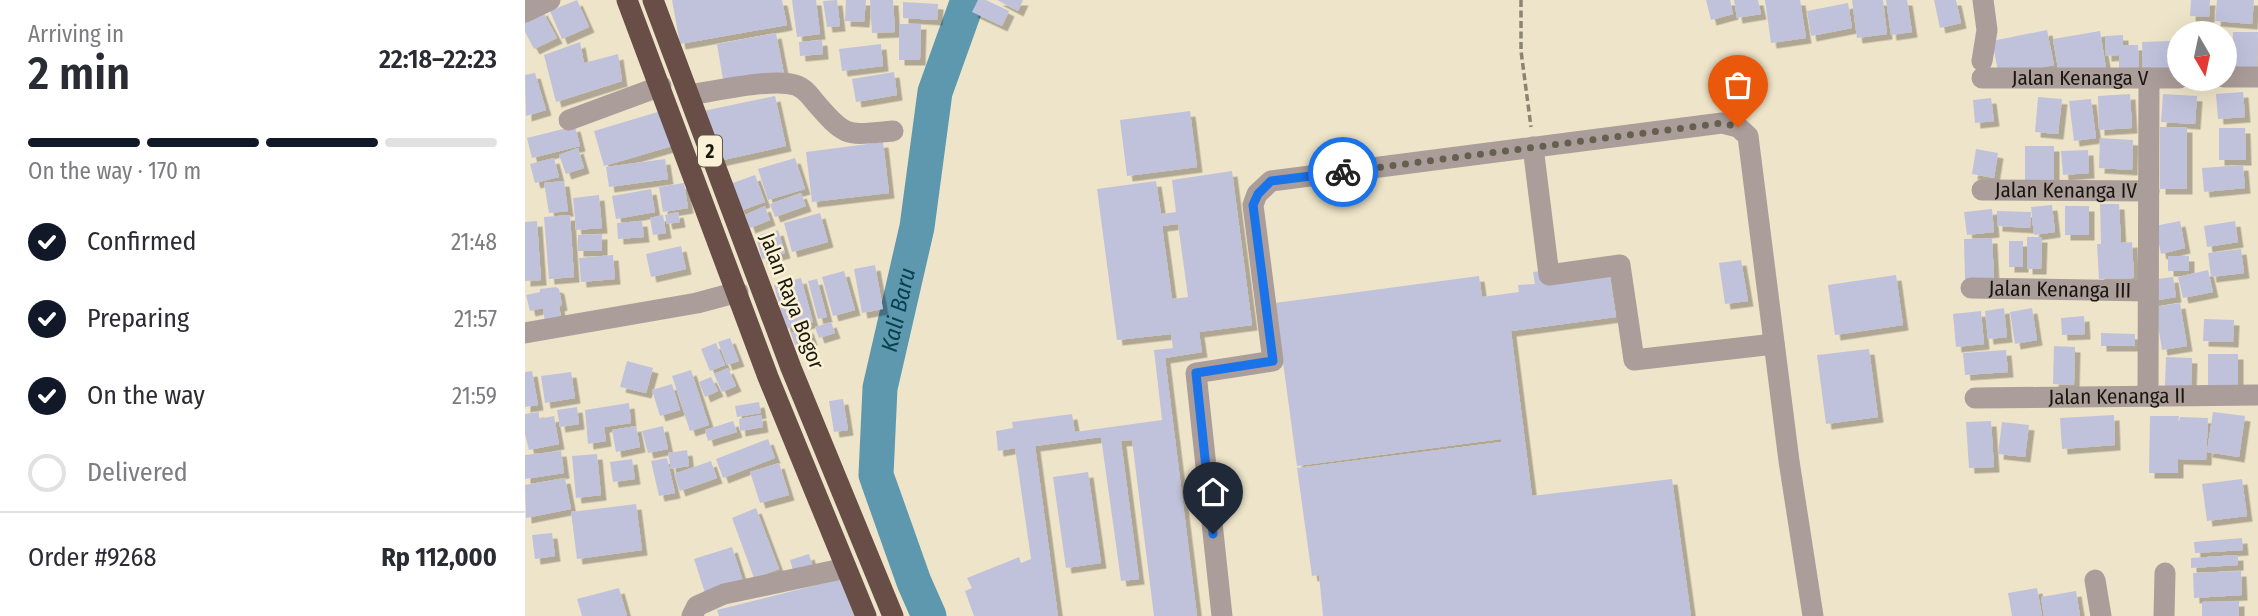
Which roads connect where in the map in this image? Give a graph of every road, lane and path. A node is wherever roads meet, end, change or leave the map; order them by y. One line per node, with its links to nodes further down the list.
1 (550, 0): 6 (street)
2 (627, 0): 11 (highway, 2)
3 (653, 0): 12 (highway, Jalan Raya Bogor / 2)
4 (1521, 0): 15 (path)
5 (1983, 0): 9 (street, Jalan Kenanga V)
6 (525, 12)
7 (2237, 77): 8 (street)
8 (2258, 77)
9 (2149, 78): 10 (street, Jalan Kenanga V); 17 (street)
10 (2167, 78)
11 (661, 86): 13 (street); 20 (highway, 2)
12 (689, 95): 14 (street); 23 (highway, Jalan Raya Bogor / 2)
13 (569, 120)
14 (893, 131)
15 (1534, 147): 22 (street); 22 (street); 34 (street)
16 (1982, 190): 17 (street, Jalan Kenanga IV)
17 (2149, 191): 19 (street)
18 (1971, 288): 19 (street, Jalan Kenanga III)
19 (2148, 291): 26 (street)
20 (738, 292): 21 (street); 24 (highway, 2)
21 (525, 333)
22 (1774, 344): 35 (street)
23 (791, 368): 24 (highway); 33 (highway, Jalan Raya Bogor / 2)
24 (768, 377): 28 (highway, 2)
25 (2258, 395): 26 (street, Jalan Kenanga II)
26 (2148, 396): 27 (street, Jalan Kenanga II)
27 (1975, 398)
28 (846, 568): 31 (street); 32 (highway, 2)
29 (2165, 573): 37 (street)
30 (2095, 580): 36 (street)
31 (692, 616)
32 (866, 616)
33 (893, 616)
34 (1222, 616)
35 (1813, 616)
36 (2101, 616)
37 (2164, 616)

